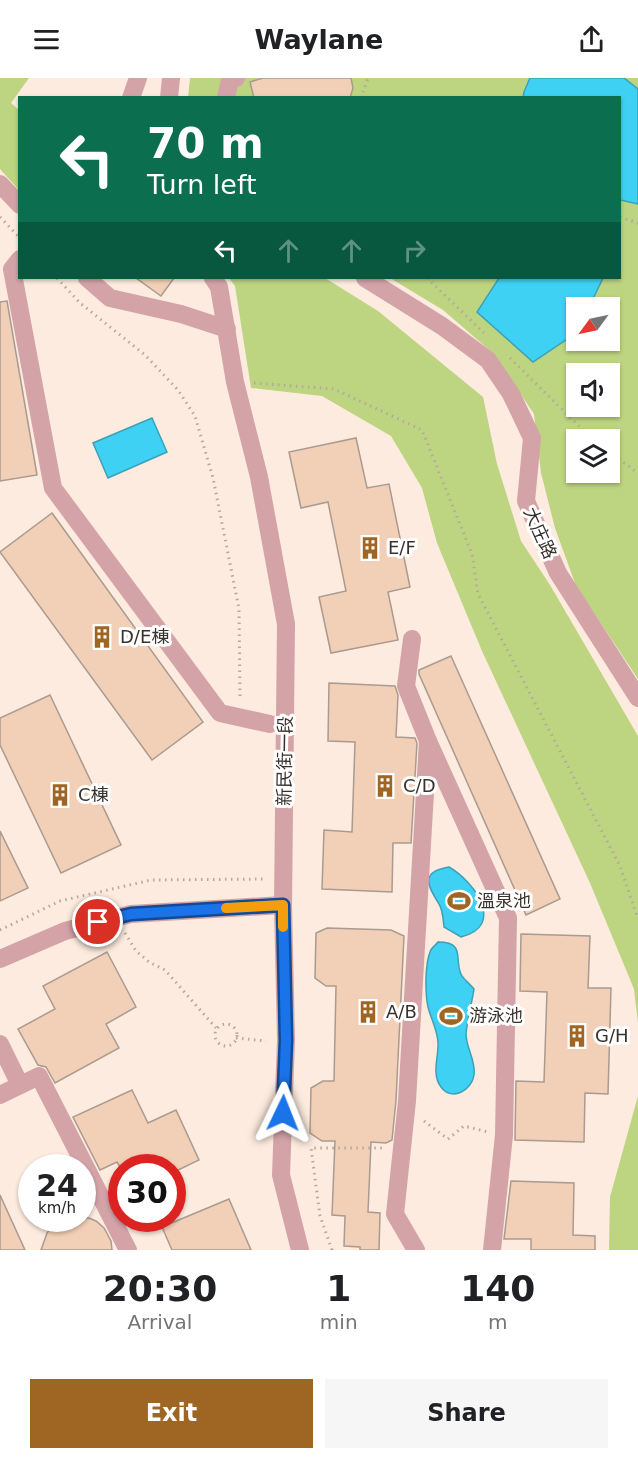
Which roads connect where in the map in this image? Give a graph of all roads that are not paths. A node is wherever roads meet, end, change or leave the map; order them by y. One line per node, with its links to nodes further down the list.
1 (138, 78): 4 (street)
2 (171, 78): 5 (street)
3 (236, 78): 6 (street)
4 (132, 96)
5 (169, 96)
6 (226, 96)
7 (0, 184): 8 (street)
8 (18, 203)
9 (18, 262): 16 (street)
10 (88, 279): 13 (street)
11 (214, 279): 13 (street, 新民街一段)
12 (367, 279): 15 (street, 大庄路)
13 (227, 329): 18 (street, 新民街一段)
14 (412, 639): 17 (street)
15 (638, 698)
16 (270, 724)
17 (428, 741): 25 (street); 26 (street)
18 (283, 905): 19 (street); 24 (street, 新民街一段)
19 (0, 959)
20 (0, 1044): 21 (street)
21 (20, 1085): 22 (street); 23 (street)
22 (0, 1095)
23 (128, 1250)
24 (300, 1250)
25 (416, 1250)
26 (492, 1250)

